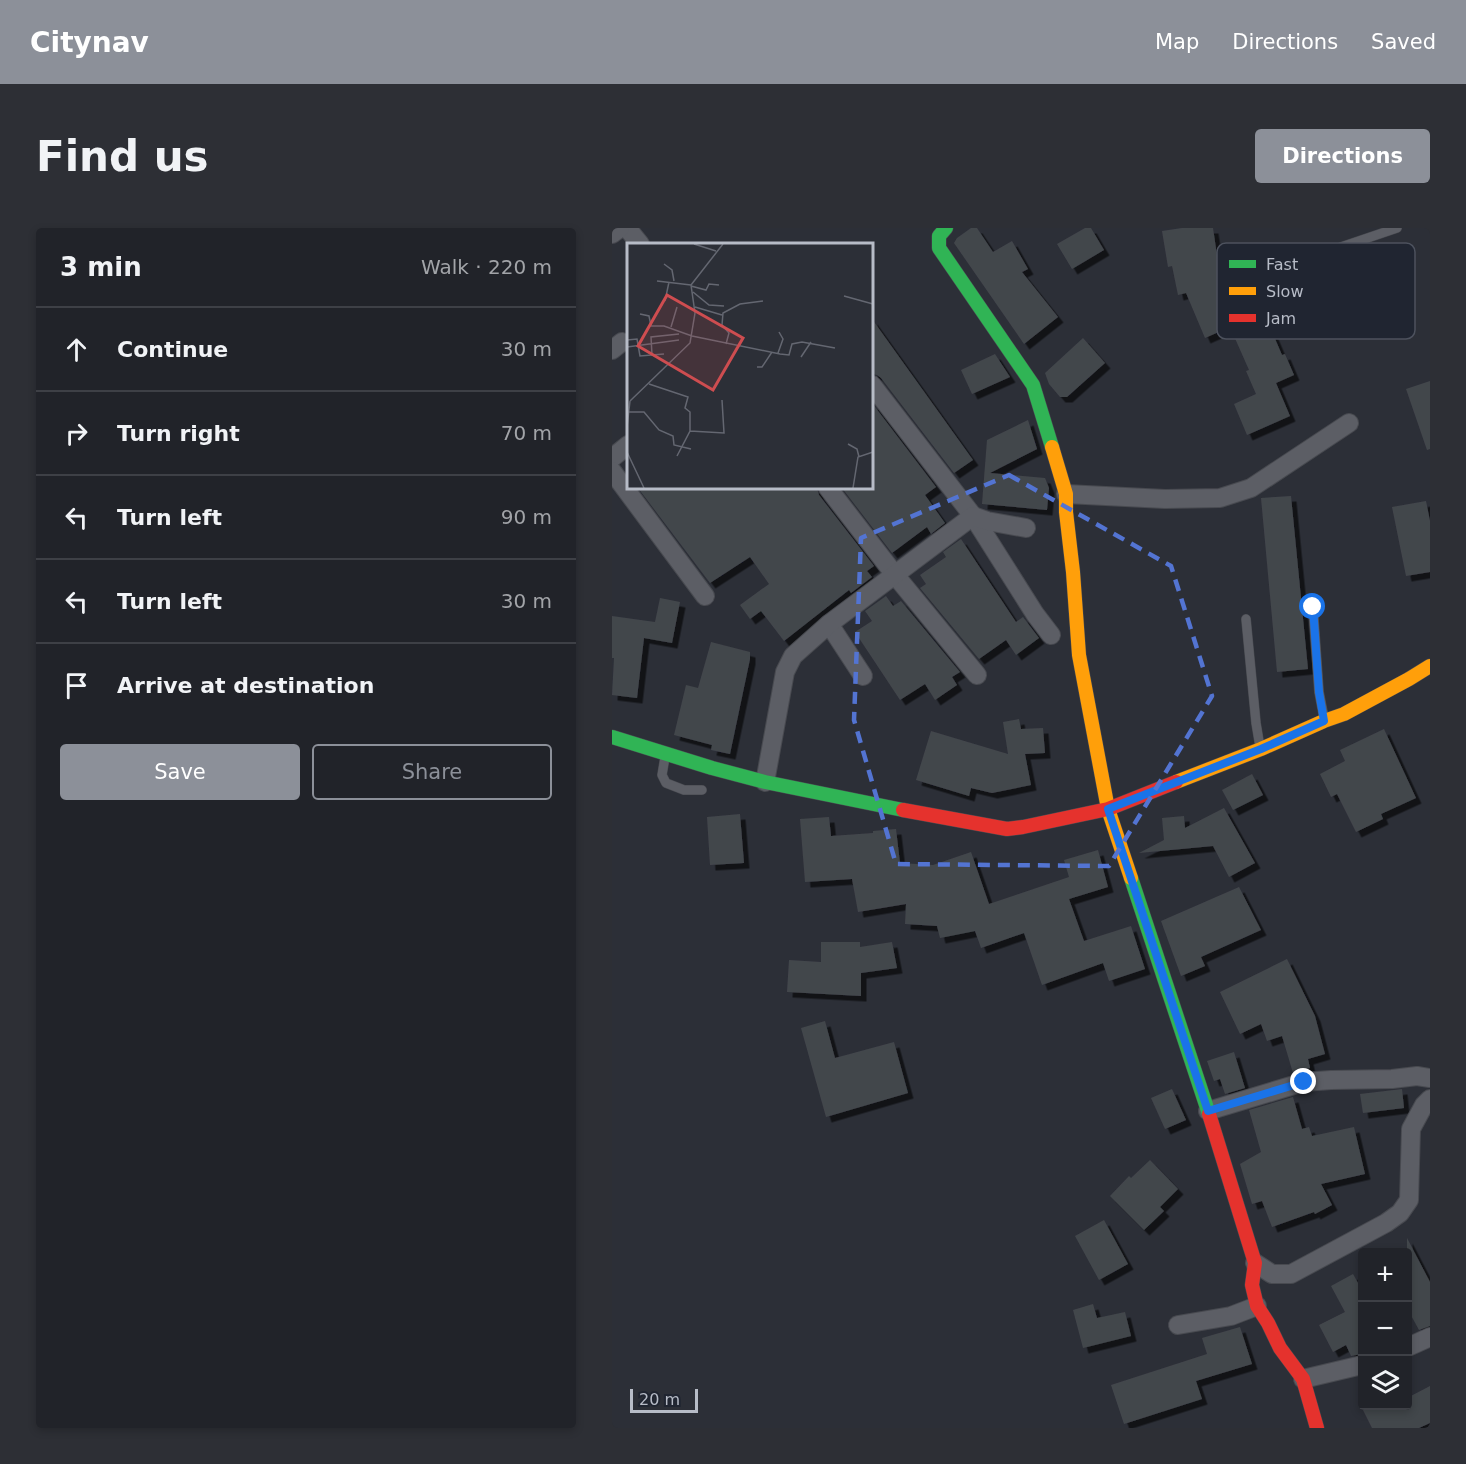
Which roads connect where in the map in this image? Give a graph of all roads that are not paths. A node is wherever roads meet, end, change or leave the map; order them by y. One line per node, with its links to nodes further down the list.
1 (620, 228): 5 (street)
2 (627, 228): 6 (street)
3 (946, 228): 14 (street)
4 (1397, 228): 7 (lane)
5 (612, 234)
6 (639, 243)
7 (1353, 243)
8 (873, 386): 15 (street)
9 (1349, 423): 14 (street)
10 (627, 446): 11 (street)
11 (612, 458)
12 (612, 471): 18 (street)
13 (829, 489): 17 (street)
14 (1066, 494): 32 (street)
15 (973, 516): 16 (street); 17 (street); 22 (street)
16 (1026, 528)
17 (895, 575): 21 (street); 24 (street)
18 (705, 596)
19 (1313, 607): 26 (lane)
20 (1246, 619): 28 (lane)
21 (829, 624): 25 (street); 30 (street)
22 (1051, 635)
23 (1430, 666): 26 (street)
24 (977, 675)
25 (863, 676)
26 (1324, 721): 28 (street)
27 (612, 737): 29 (street)
28 (1261, 749): 32 (street)
29 (666, 754): 30 (street); 31 (lane)
30 (765, 782): 32 (street)
31 (702, 790)
32 (1108, 809): 35 (street)
33 (1430, 1078): 35 (street)
34 (1430, 1099): 36 (street)
35 (1208, 1111): 36 (street)
36 (1255, 1263): 37 (street)
37 (1257, 1306): 38 (street); 42 (street)
38 (1178, 1325)
39 (1430, 1337): 40 (street)
40 (1412, 1345)
41 (1358, 1366): 42 (street)
42 (1303, 1379): 43 (street)
43 (1317, 1428)

